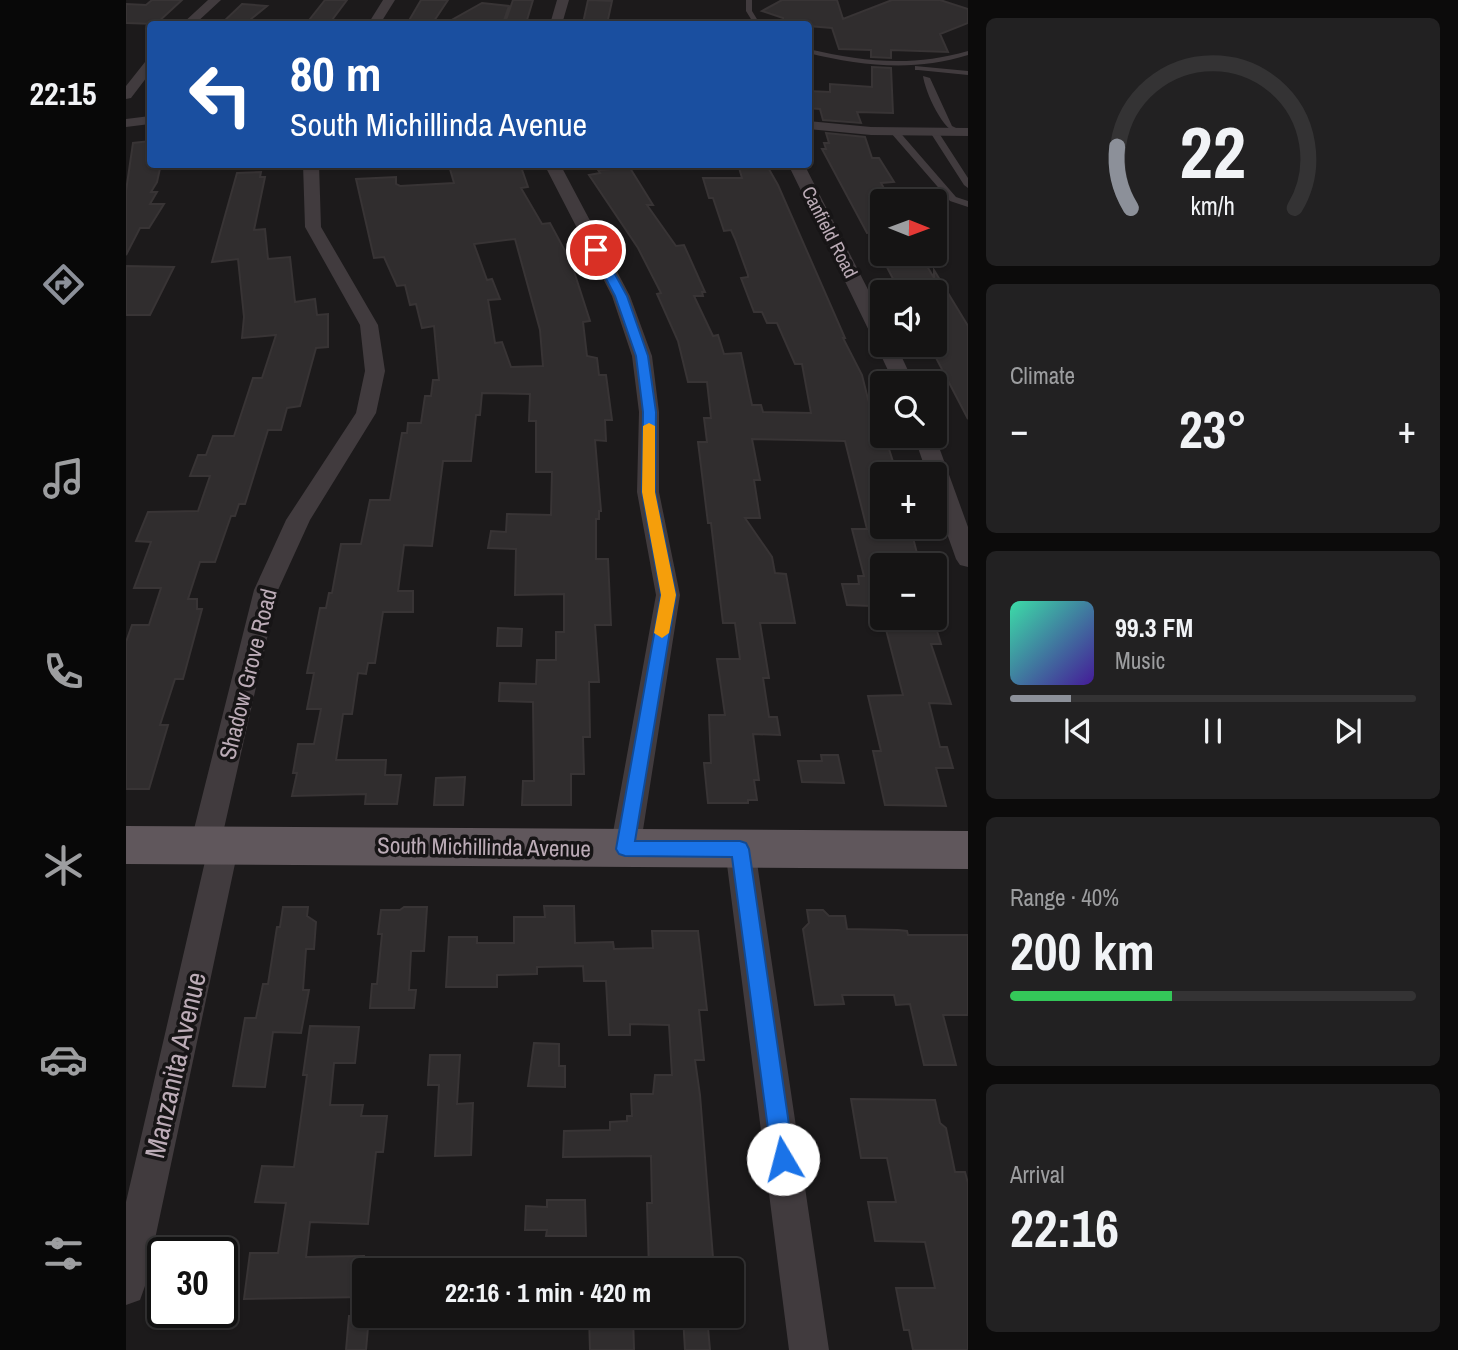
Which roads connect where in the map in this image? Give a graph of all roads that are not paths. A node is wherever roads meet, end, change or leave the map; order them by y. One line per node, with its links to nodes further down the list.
1 (215, 0): 5 (street)
2 (389, 0): 6 (street)
3 (563, 0): 7 (street)
4 (749, 0): 8 (lane)
5 (191, 21)
6 (376, 21)
7 (557, 21)
8 (755, 21)
9 (812, 52): 11 (lane)
10 (968, 53): 11 (lane)
11 (892, 65): 12 (lane); 15 (lane)
12 (826, 66)
13 (147, 69): 16 (street)
14 (926, 78): 22 (lane)
15 (967, 78)
16 (126, 95)
17 (147, 120): 18 (street)
18 (126, 122)
19 (812, 125): 20 (street)
20 (894, 131): 21 (street); 27 (lane)
21 (934, 132): 22 (street); 26 (lane)
22 (962, 132)
23 (311, 168): 32 (street, Shadow Grove Road)
24 (554, 168): 33 (street)
25 (798, 168): 28 (street, Canfield Road)
26 (968, 185)
27 (968, 204)
28 (870, 312)
29 (928, 448): 30 (street)
30 (968, 559)
31 (126, 845): 32 (main road, South Michillinda Avenue)
32 (215, 845): 33 (main road, South Michillinda Avenue); 36 (street, Manzanita Avenue)
33 (625, 849): 34 (main road, South Michillinda Avenue)
34 (740, 849): 35 (main road, South Michillinda Avenue); 37 (street)
35 (968, 850)
36 (126, 1286)
37 (809, 1350)

